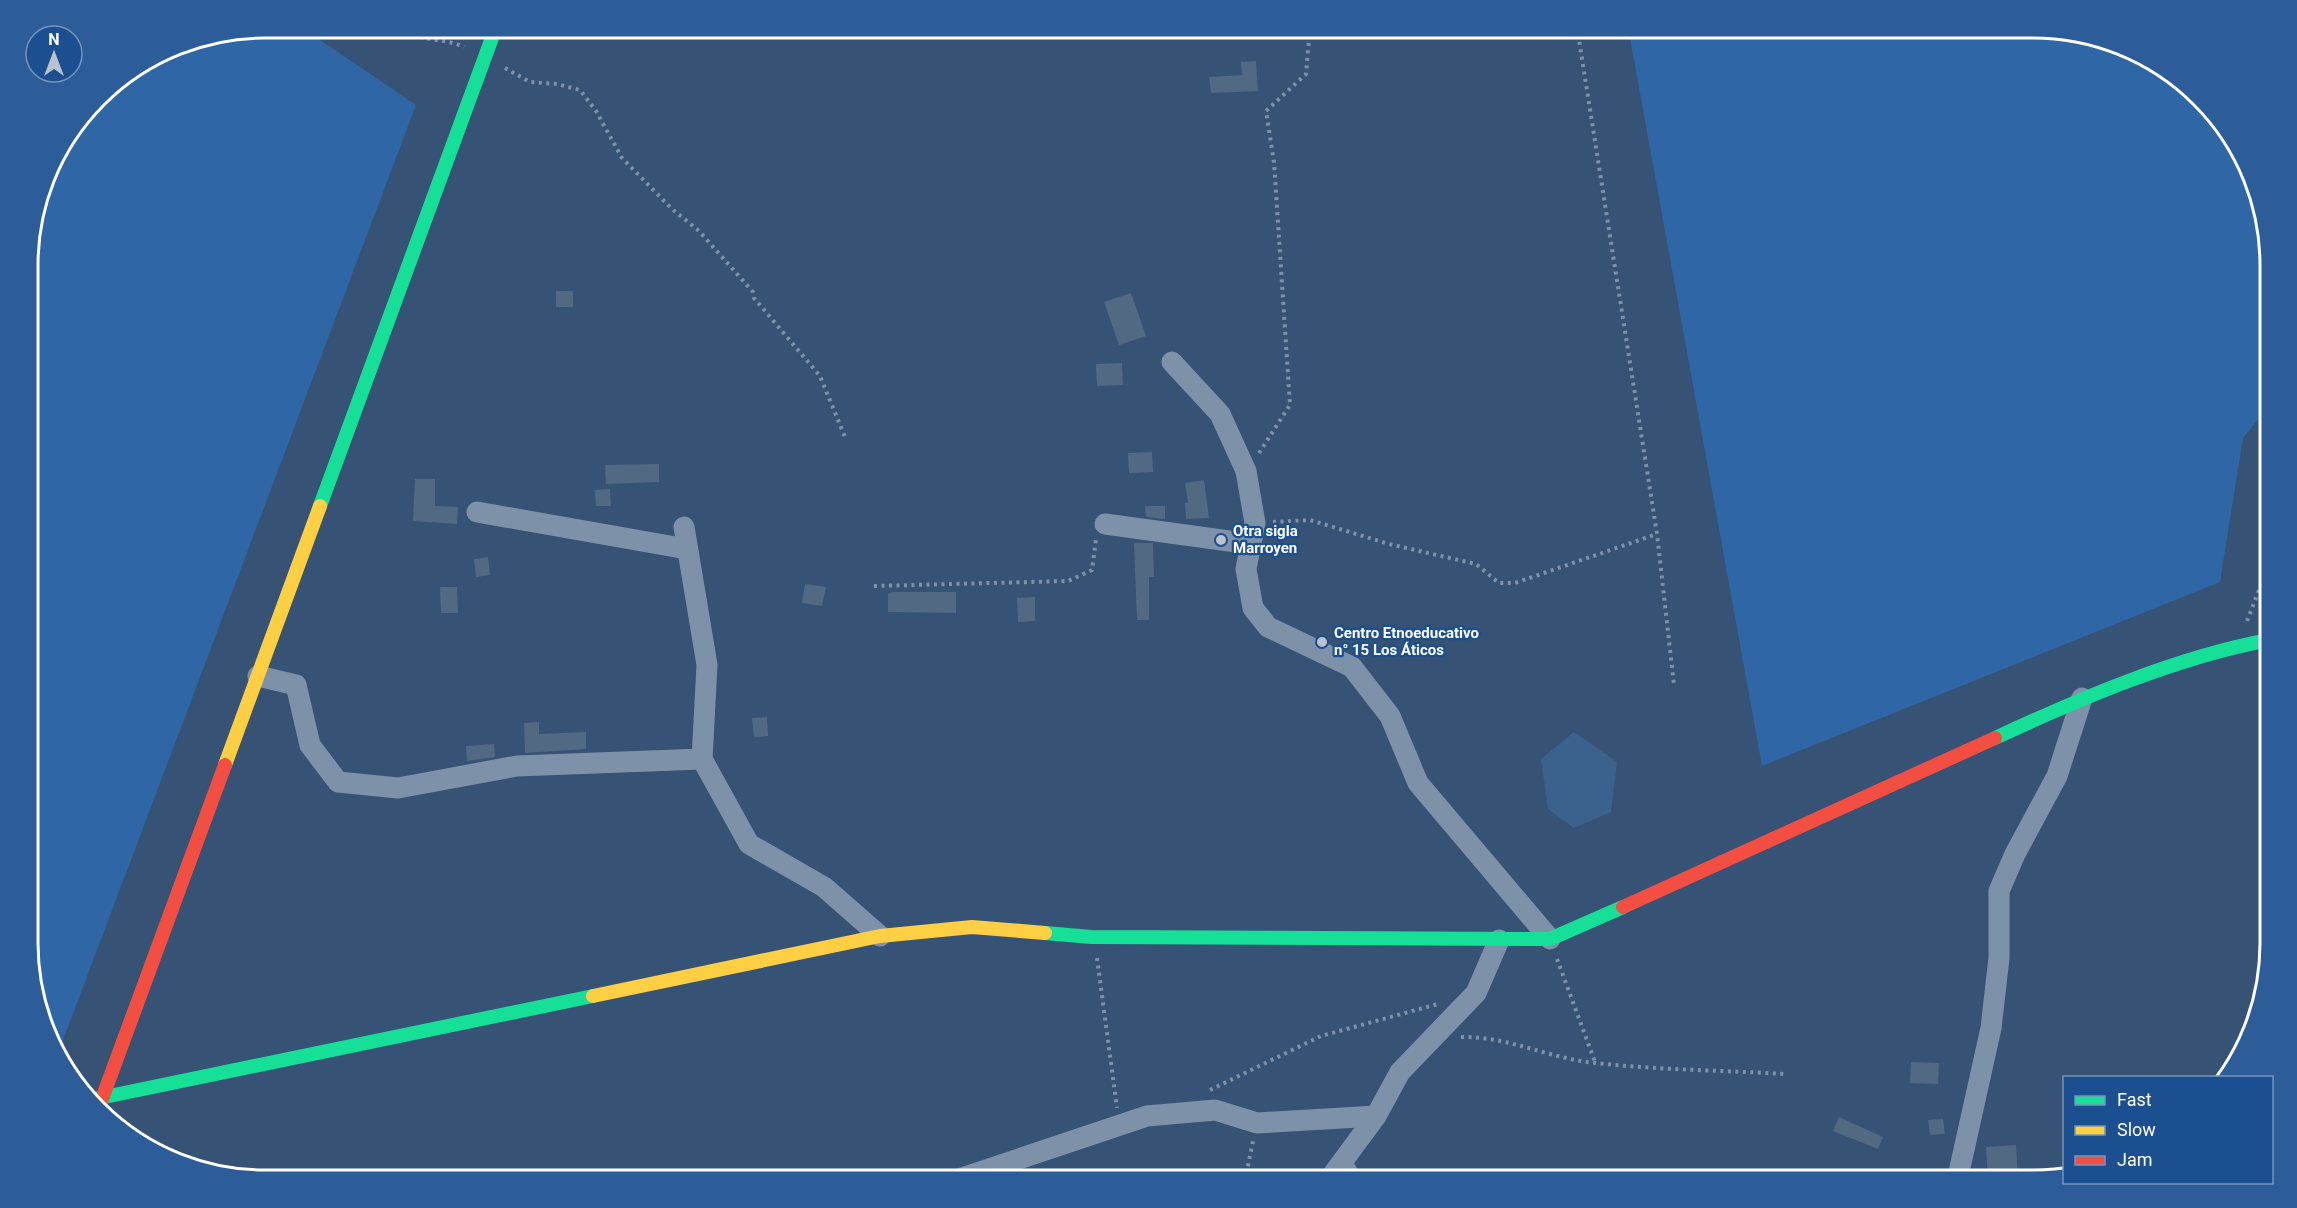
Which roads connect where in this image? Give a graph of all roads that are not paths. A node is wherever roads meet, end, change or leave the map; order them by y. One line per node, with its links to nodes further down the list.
1 (491, 38): 9 (street)
2 (1172, 362): 6 (street)
3 (477, 512): 7 (street)
4 (1105, 524): 6 (street)
5 (684, 527): 7 (street)
6 (1251, 544): 13 (street)
7 (687, 549): 11 (street)
8 (2260, 642): 10 (street)
9 (258, 676): 11 (street); 15 (street)
10 (2082, 698): 13 (street); 20 (street)
11 (702, 759): 12 (street)
12 (880, 936): 14 (street); 16 (street)
13 (1550, 939): 14 (street)
14 (1499, 940): 17 (street)
15 (98, 1098)
16 (101, 1100)
17 (1376, 1116): 18 (street); 19 (street)
18 (986, 1170)
19 (1348, 1170)
20 (1959, 1170)

